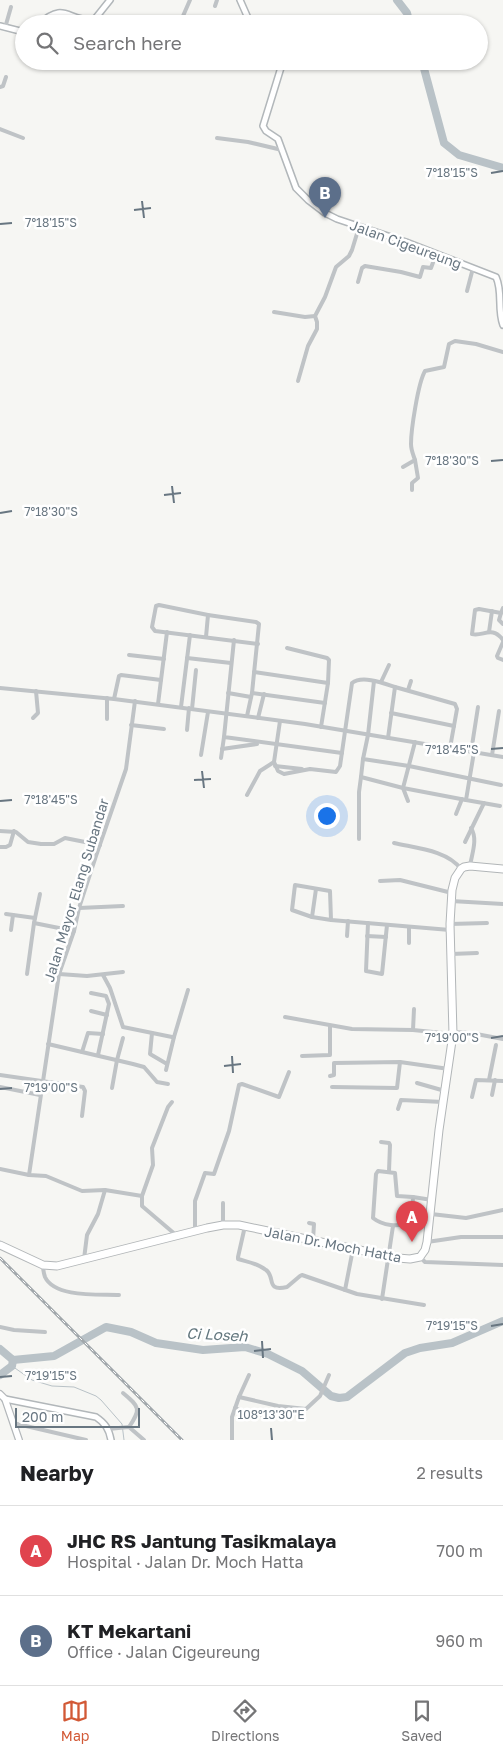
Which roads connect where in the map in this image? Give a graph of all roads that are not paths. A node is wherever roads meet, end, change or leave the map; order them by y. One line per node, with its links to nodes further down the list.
1 (110, 0): 9 (street)
2 (190, 0): 10 (street)
3 (217, 0): 5 (street)
4 (240, 0): 11 (street)
5 (215, 6)
6 (11, 7): 12 (street)
7 (49, 15): 8 (street)
8 (70, 15)
9 (98, 15)
10 (183, 15)
11 (247, 15)
12 (2, 27): 13 (street)
13 (15, 30)
14 (279, 70): 20 (street, Jalan Cigeureung)
15 (6, 78): 16 (street)
16 (0, 87)
17 (0, 129): 18 (street)
18 (22, 138)
19 (217, 138): 20 (street)
20 (282, 150): 22 (street, Jalan Cigeureung)
21 (329, 184): 22 (street)
22 (308, 200): 23 (street, Jalan Cigeureung)
23 (359, 227): 24 (street, Jalan Cigeureung); 29 (street)
24 (436, 254): 25 (street, Jalan Cigeureung); 26 (street)
25 (473, 268): 27 (street); 30 (street, Jalan Cigeureung)
26 (358, 282)
27 (467, 291)
28 (274, 312): 29 (street)
29 (315, 316): 32 (street)
30 (503, 325)
31 (503, 352): 33 (street)
32 (298, 382)
33 (415, 460): 34 (street); 35 (street)
34 (402, 466)
35 (412, 490)
36 (492, 610): 37 (street); 41 (street); 41 (street)
37 (502, 610): 39 (street)
38 (208, 614): 40 (street); 43 (street); 46 (street)
39 (503, 624)
40 (167, 632): 42 (street); 50 (street)
41 (489, 632): 45 (street)
42 (190, 635): 43 (street); 49 (street)
43 (206, 637): 44 (street)
44 (234, 640): 46 (street); 52 (street)
45 (503, 641): 51 (street)
46 (258, 644): 55 (street)
47 (287, 648): 60 (street)
48 (129, 655): 50 (street)
49 (187, 658): 52 (street); 74 (street)
50 (164, 659): 56 (street)
51 (503, 660)
52 (231, 663): 65 (street)
53 (389, 665): 59 (street)
54 (196, 670): 75 (street)
55 (254, 672): 60 (street); 67 (street)
56 (161, 680): 69 (street); 72 (street)
57 (374, 681): 59 (street); 90 (street); 91 (street)
58 (411, 681): 63 (street)
59 (381, 682): 61 (street)
60 (328, 683): 71 (street)
61 (395, 687): 63 (street); 79 (street)
62 (0, 688): 64 (street)
63 (408, 690): 86 (street)
64 (36, 691): 68 (street); 81 (street)
65 (228, 693): 67 (street); 78 (street)
66 (264, 694): 67 (street); 71 (street); 82 (street)
67 (251, 695): 80 (street)
68 (107, 698): 69 (street); 83 (street)
69 (114, 698): 70 (street)
70 (135, 701): 72 (street); 85 (street, Jalan Mayor Elang Subandar)
71 (325, 703): 87 (street)
72 (158, 704): 74 (street)
73 (478, 706): 99 (street)
74 (181, 707): 75 (street)
75 (191, 709): 77 (street); 89 (street)
76 (499, 711): 102 (street)
77 (208, 712): 78 (street); 101 (street)
78 (226, 713): 80 (street); 92 (street)
79 (391, 713): 86 (street); 93 (street)
80 (247, 716): 82 (street)
81 (33, 718)
82 (258, 718): 84 (street)
83 (107, 719)
84 (280, 720): 87 (street); 96 (street)
85 (131, 725): 88 (street); 125 (street, Jalan Mayor Elang Subandar)
86 (454, 726): 97 (street)
87 (322, 727): 90 (street)
88 (164, 729)
89 (187, 730)
90 (345, 731): 91 (street); 100 (street)
91 (368, 735): 93 (street); 105 (street)
92 (224, 737): 95 (street); 98 (street)
93 (388, 738): 94 (street)
94 (415, 742): 97 (street); 107 (street)
95 (264, 744): 96 (street); 98 (street)
96 (276, 745): 100 (street); 106 (street)
97 (450, 748): 99 (street)
98 (222, 749): 104 (street)
99 (472, 752): 102 (street); 110 (street)
100 (342, 753): 108 (street)
101 (201, 755)
102 (492, 755): 103 (street)
103 (503, 757)
104 (221, 758)
105 (363, 759): 107 (street); 109 (street)
106 (274, 764): 108 (street); 108 (street); 113 (street)
107 (409, 766): 110 (street); 112 (street)
108 (306, 769)
109 (361, 777): 112 (street); 122 (street)
110 (469, 778): 111 (street); 114 (street)
111 (502, 786)
112 (403, 788): 114 (street); 115 (street)
113 (247, 795)
114 (464, 799): 116 (street); 118 (street)
115 (408, 801)
116 (484, 803): 117 (street); 119 (street)
117 (500, 806)
118 (456, 814)
119 (471, 828): 123 (street); 127 (street)
120 (0, 831): 121 (street)
121 (14, 831): 125 (street); 126 (street)
122 (359, 839)
123 (465, 842)
124 (394, 843): 128 (street)
125 (100, 845): 136 (street, Jalan Mayor Elang Subandar)
126 (0, 848)
127 (470, 866): 128 (highway); 129 (highway)
128 (461, 869): 133 (highway, Jalan Dr. Moch Hatta)
129 (503, 869)
130 (380, 882): 133 (street)
131 (316, 888): 139 (street); 139 (street); 140 (street)
132 (40, 894): 141 (street)
133 (451, 897): 134 (street); 147 (highway, Jalan Dr. Moch Hatta)
134 (503, 904)
135 (123, 906): 136 (street)
136 (79, 908): 149 (street, Jalan Mayor Elang Subandar)
137 (6, 914): 138 (street)
138 (12, 915): 141 (street); 148 (street)
139 (312, 917): 140 (street)
140 (331, 920): 142 (street)
141 (34, 921): 149 (street); 157 (street)
142 (348, 921): 143 (street); 150 (street)
143 (368, 923): 145 (street); 151 (street)
144 (487, 923): 147 (street)
145 (387, 925): 146 (street); 152 (street)
146 (409, 927): 147 (street); 153 (street)
147 (450, 927): 155 (highway, Jalan Dr. Moch Hatta)
148 (11, 930)
149 (74, 931): 158 (street, Jalan Mayor Elang Subandar)
150 (347, 936)
151 (367, 936): 152 (street); 152 (street)
152 (386, 937)
153 (408, 943)
154 (477, 953): 155 (street)
155 (451, 954): 169 (highway, Jalan Dr. Moch Hatta)
156 (123, 972): 159 (street)
157 (27, 974)
158 (59, 974): 159 (street); 174 (street, Jalan Mayor Elang Subandar)
159 (103, 975): 168 (street)
160 (188, 990): 171 (street)
161 (91, 993): 164 (street)
162 (414, 1009): 167 (street)
163 (91, 1011): 164 (street)
164 (107, 1016): 170 (street)
165 (285, 1018): 166 (street)
166 (330, 1026): 167 (street); 178 (street)
167 (412, 1030): 169 (street)
168 (152, 1033): 171 (street); 181 (street)
169 (453, 1033): 173 (street); 182 (highway, Jalan Dr. Moch Hatta)
170 (103, 1034): 176 (street); 177 (street)
171 (174, 1037): 181 (street)
172 (123, 1038): 179 (street)
173 (503, 1039)
174 (48, 1044): 176 (street); 187 (street, Jalan Mayor Elang Subandar)
175 (496, 1045): 188 (street)
176 (82, 1052): 177 (street)
177 (98, 1055): 179 (street)
178 (302, 1056)
179 (117, 1060): 192 (street); 195 (street)
180 (400, 1062): 182 (street); 186 (street); 194 (street)
181 (167, 1064): 183 (street)
182 (449, 1069): 196 (highway, Jalan Dr. Moch Hatta)
183 (166, 1070)
184 (289, 1072): 219 (street)
185 (0, 1075): 187 (street)
186 (330, 1076)
187 (43, 1080): 197 (street, Jalan Mayor Elang Subandar); 203 (street)
188 (488, 1080): 189 (street); 199 (street)
189 (495, 1080): 190 (street); 198 (street)
190 (503, 1080)
191 (417, 1083): 196 (street)
192 (168, 1084)
193 (0, 1087): 197 (street)
194 (332, 1087)
195 (112, 1088)
196 (445, 1091): 201 (highway, Jalan Dr. Moch Hatta)
197 (40, 1095): 207 (street, Jalan Mayor Elang Subandar)
198 (492, 1095)
199 (472, 1098)
200 (172, 1102): 209 (street)
201 (443, 1102): 202 (street); 211 (highway, Jalan Dr. Moch Hatta)
202 (398, 1109)
203 (82, 1116)
204 (381, 1142): 206 (street)
205 (0, 1170): 207 (street)
206 (389, 1171): 210 (street); 218 (street)
207 (29, 1175): 208 (street)
208 (104, 1190): 209 (street); 228 (street)
209 (142, 1196): 220 (street)
210 (413, 1197): 211 (street); 218 (street)
211 (432, 1200): 214 (highway, Jalan Dr. Moch Hatta)
212 (223, 1203): 216 (street)
213 (503, 1210): 214 (street)
214 (431, 1214): 223 (highway, Jalan Dr. Moch Hatta)
215 (309, 1223): 222 (street)
216 (223, 1225): 217 (highway, Jalan Dr. Moch Hatta); 219 (highway, Jalan Dr. Moch Hatta)
217 (245, 1226): 222 (highway, Jalan Dr. Moch Hatta); 231 (street)
218 (393, 1226): 226 (street)
219 (196, 1231): 220 (highway, Jalan Dr. Moch Hatta)
220 (176, 1236): 228 (highway, Jalan Dr. Moch Hatta)
221 (503, 1237): 223 (street)
222 (312, 1240): 225 (highway, Jalan Dr. Moch Hatta)
223 (428, 1242): 227 (highway, Jalan Dr. Moch Hatta)
224 (0, 1245): 230 (highway)
225 (353, 1249): 226 (highway, Jalan Dr. Moch Hatta); 231 (street)
226 (388, 1256): 227 (highway, Jalan Dr. Moch Hatta); 233 (street)
227 (420, 1257): 229 (street)
228 (84, 1260): 230 (highway, Jalan Dr. Moch Hatta)
229 (503, 1265)
230 (43, 1266): 232 (street)
231 (345, 1290): 233 (street)
232 (118, 1294)
233 (382, 1299): 234 (street)
234 (424, 1305)
235 (0, 1327): 236 (street)
236 (45, 1332)
237 (249, 1375): 241 (street)
238 (329, 1375): 241 (street)
239 (123, 1393): 246 (street)
240 (0, 1394): 242 (main road)
241 (239, 1397): 243 (street)
242 (5, 1399): 245 (main road); 247 (street)
243 (235, 1408): 244 (street); 252 (street)
244 (270, 1416)
245 (13, 1423): 248 (main road); 249 (street)
246 (125, 1428): 247 (street); 251 (street)
247 (108, 1429): 250 (street)
248 (19, 1440)
249 (86, 1440)
250 (111, 1440)
251 (144, 1440)
252 (232, 1440)

